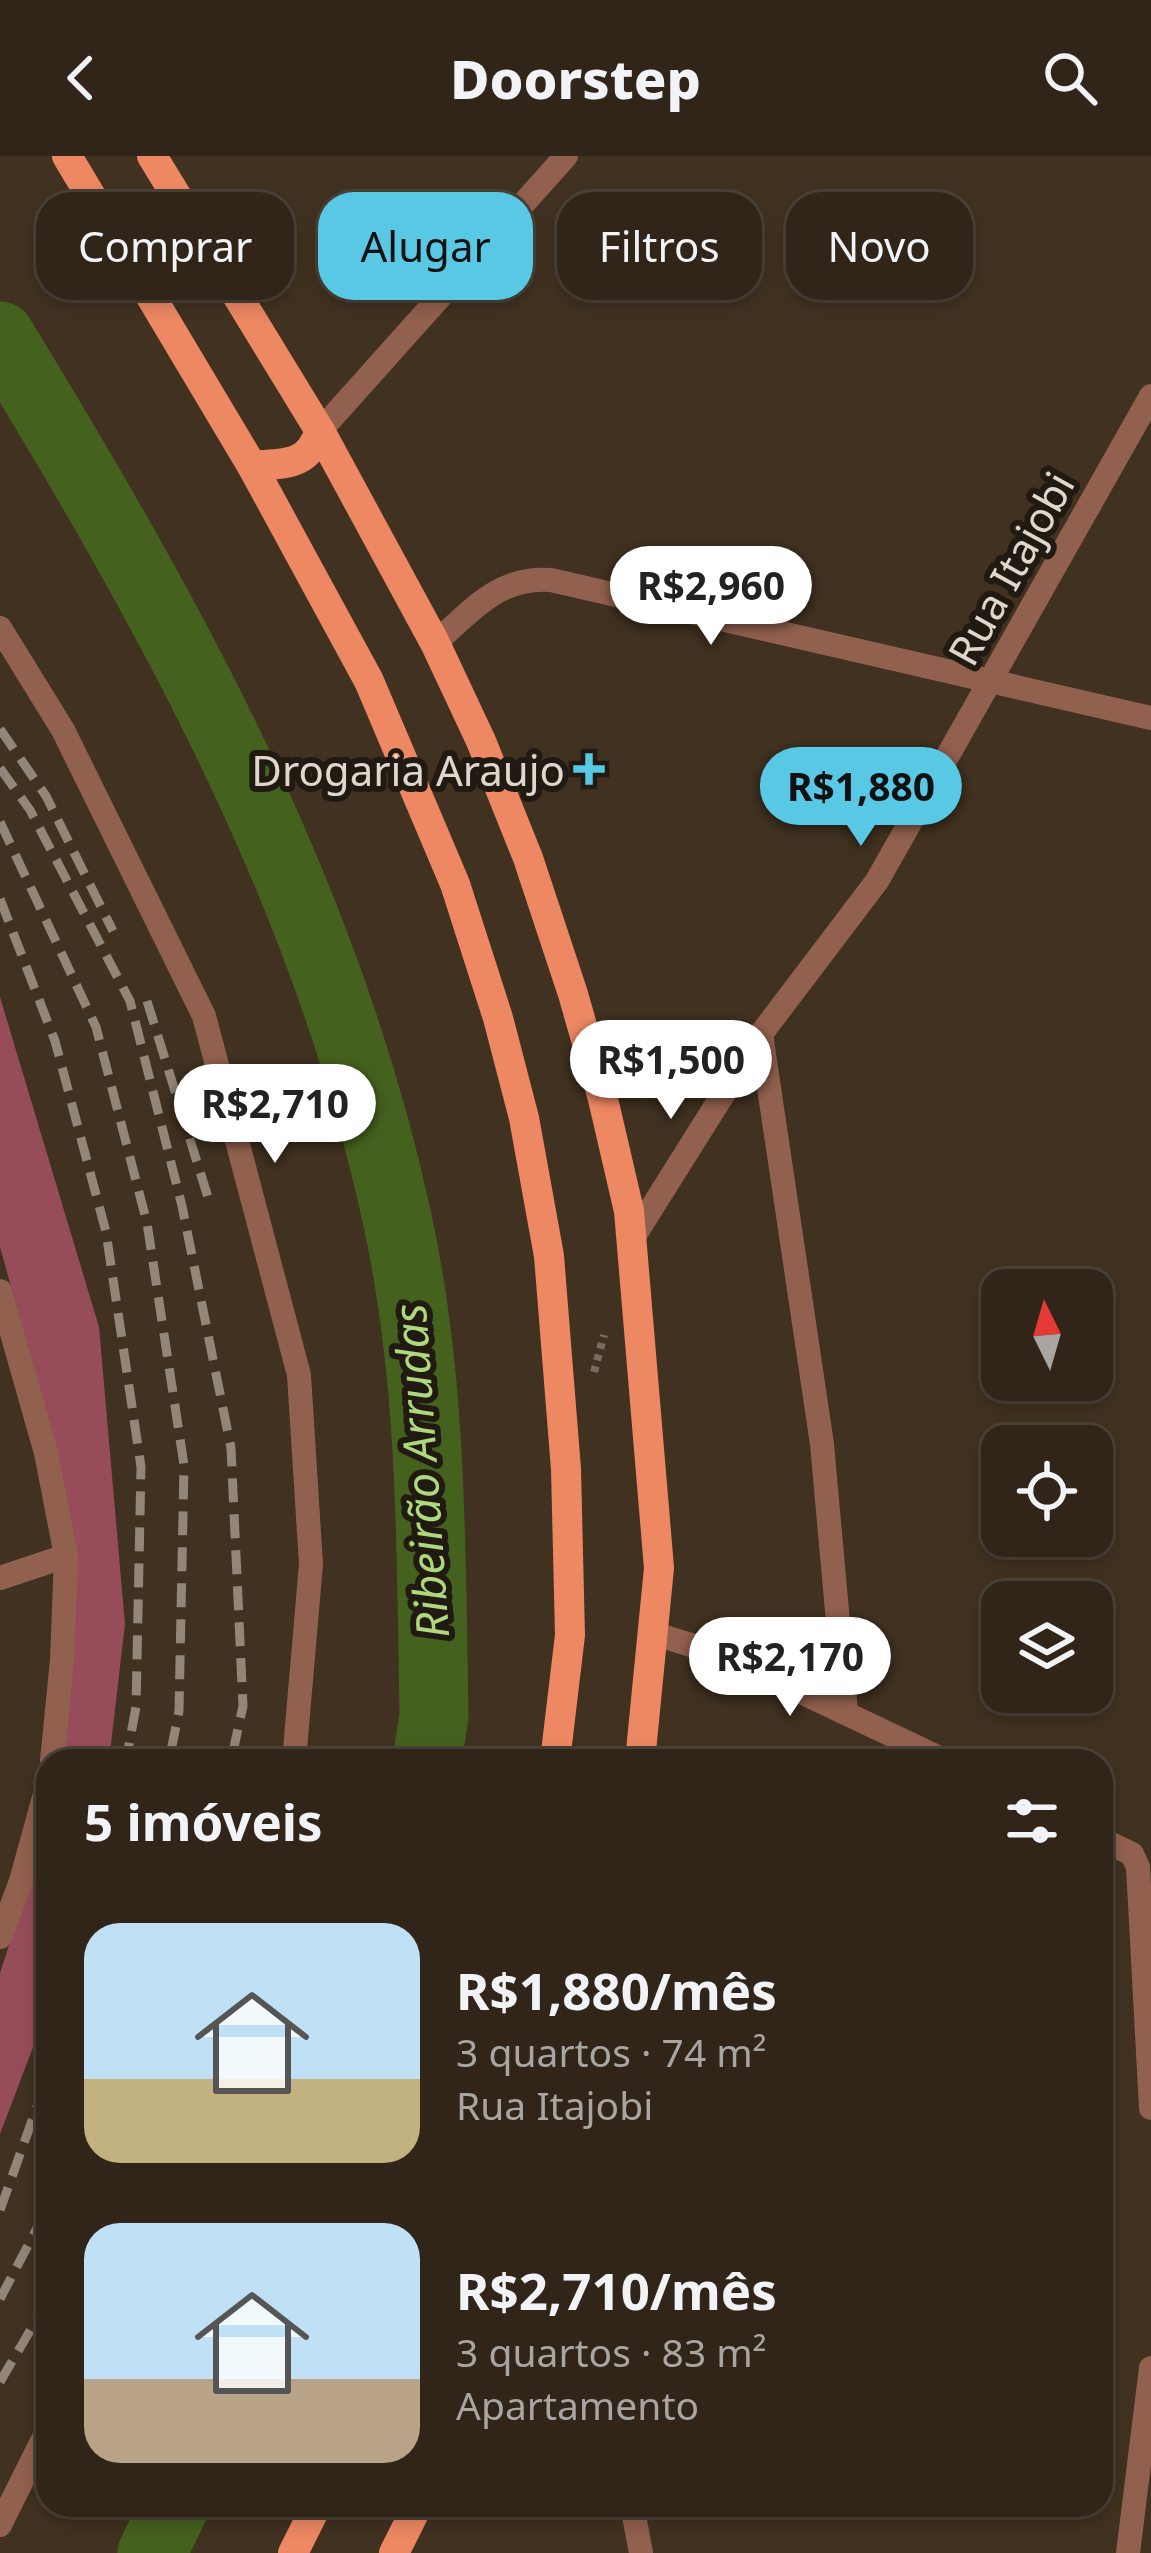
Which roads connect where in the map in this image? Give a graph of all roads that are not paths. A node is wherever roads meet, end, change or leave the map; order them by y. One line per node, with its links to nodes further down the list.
1 (67, 156): 6 (main road)
2 (152, 156): 5 (main road)
3 (566, 156): 5 (street)
4 (1151, 396): 9 (street, Rua Itajobi)
5 (320, 431): 6 (main road); 8 (main road)
6 (252, 466): 20 (main road)
7 (0, 628): 19 (street)
8 (435, 643): 9 (street); 12 (main road)
9 (991, 683): 10 (street); 11 (street, Rua Itajobi)
10 (1151, 718)
11 (761, 1034): 12 (street, Rua Itajobi); 17 (street)
12 (631, 1241): 16 (main road)
13 (0, 1292): 14 (street)
14 (66, 1556): 15 (street); 18 (street)
15 (0, 1578)
16 (652, 1633): 17 (street); 21 (main road)
17 (846, 1711): 22 (street)
18 (53, 1749)
19 (295, 1749)
20 (556, 1749)
21 (641, 1749)
22 (922, 1749)
23 (36, 1827): 25 (street)
24 (1142, 1848): 26 (street)
25 (0, 1937)
26 (1151, 2108)
27 (1151, 2368): 36 (street)
28 (36, 2453): 32 (street)
29 (311, 2517): 33 (main road)
30 (412, 2517): 34 (main road)
31 (634, 2517): 35 (street)
32 (0, 2525)
33 (293, 2553)
34 (394, 2553)
35 (640, 2553)
36 (1128, 2553)

